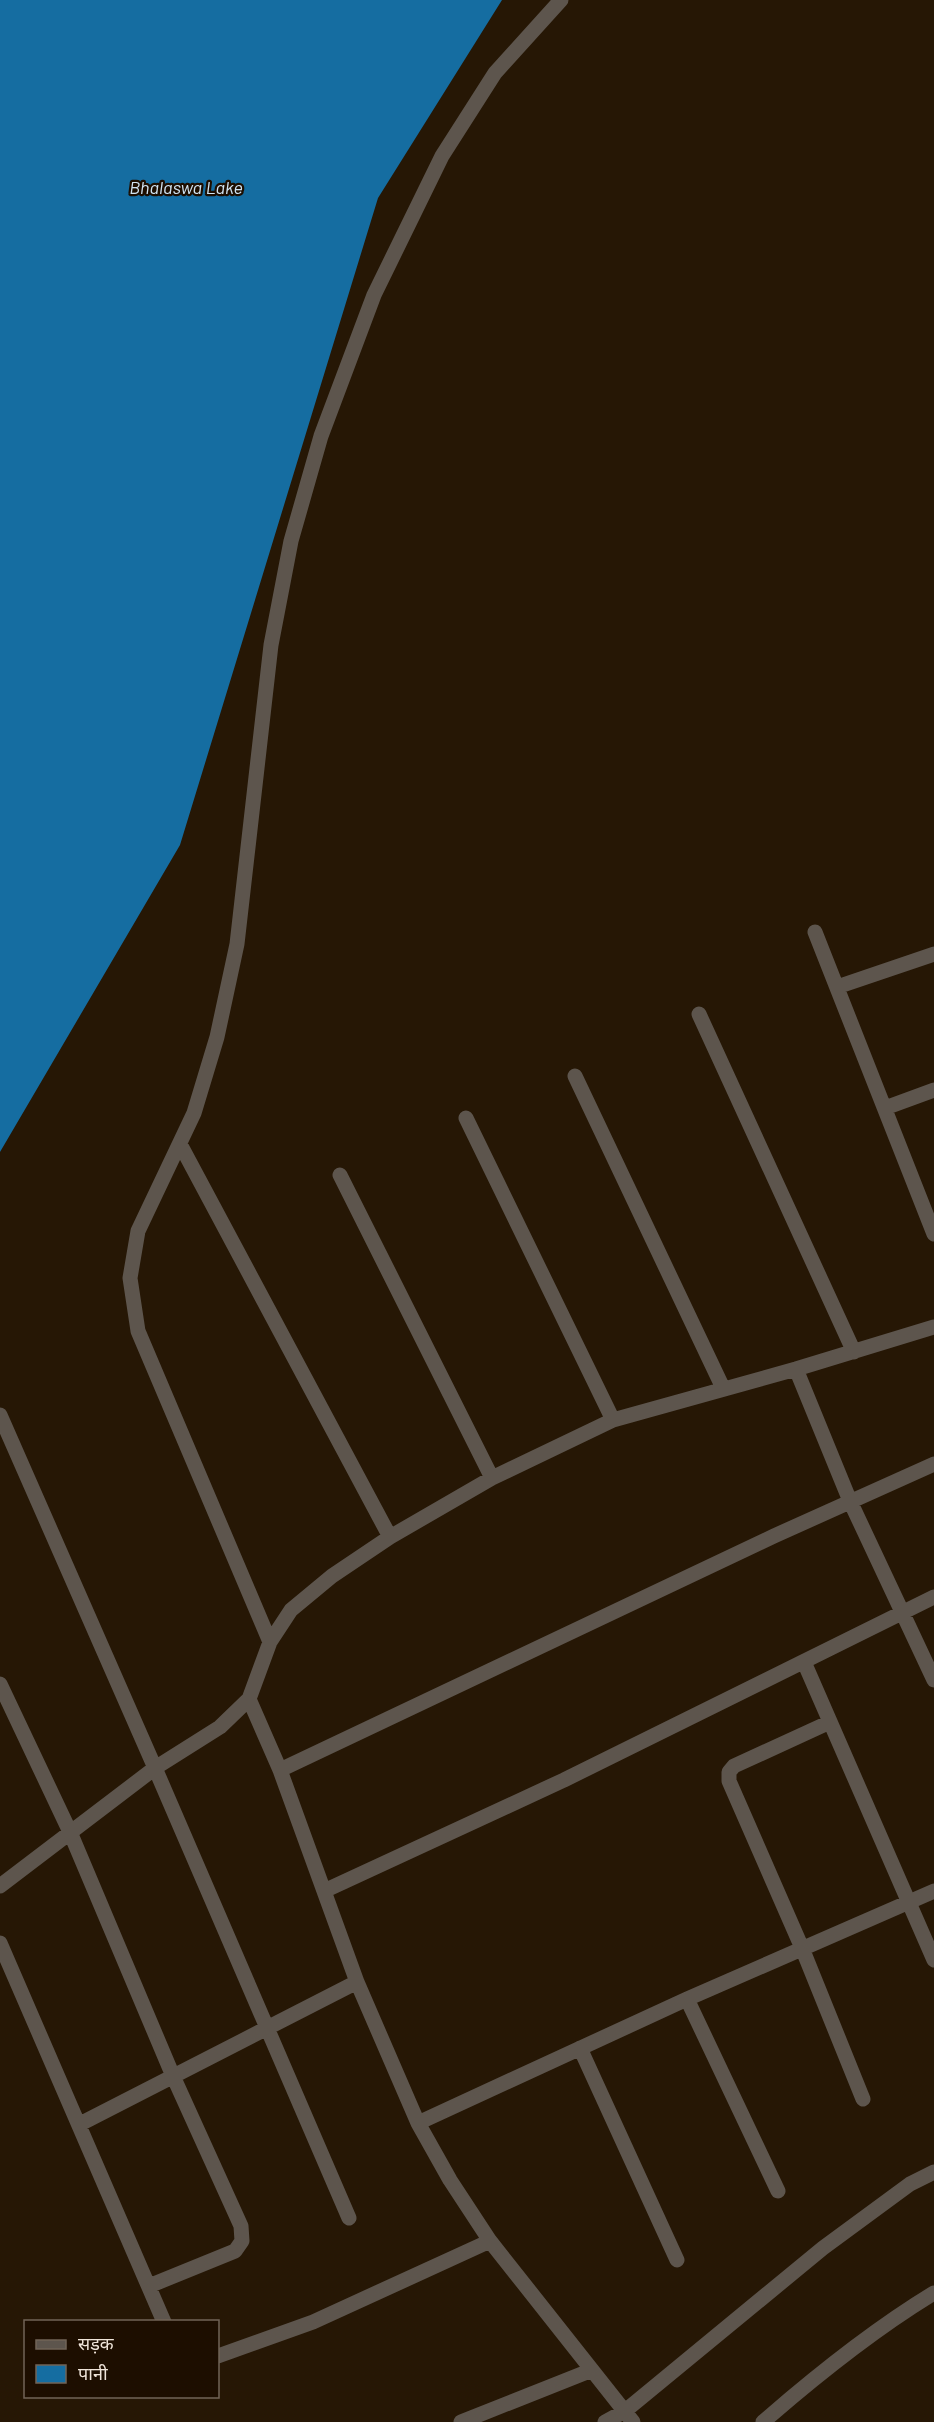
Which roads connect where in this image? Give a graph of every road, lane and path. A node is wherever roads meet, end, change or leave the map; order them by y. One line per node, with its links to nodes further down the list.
1 (561, 0): 10 (street)
2 (815, 932): 4 (street)
3 (934, 954): 4 (street)
4 (837, 987): 8 (street)
5 (699, 1014): 14 (street)
6 (575, 1076): 16 (street)
7 (934, 1090): 8 (street)
8 (885, 1108): 12 (street)
9 (466, 1118): 18 (street)
10 (180, 1144): 22 (street); 25 (street)
11 (340, 1175): 20 (street)
12 (934, 1234)
13 (934, 1327): 14 (street)
14 (854, 1352): 15 (street)
15 (796, 1369): 16 (street); 21 (street)
16 (723, 1388): 18 (street)
17 (0, 1415): 31 (street)
18 (613, 1420): 20 (street)
19 (934, 1464): 21 (street)
20 (492, 1478): 22 (street)
21 (850, 1501): 24 (street); 32 (street)
22 (390, 1537): 25 (street)
23 (934, 1597): 24 (street)
24 (902, 1611): 26 (street); 27 (street)
25 (270, 1642): 29 (street)
26 (804, 1662): 30 (street); 35 (street)
27 (934, 1680)
28 (0, 1684): 33 (street)
29 (249, 1699): 31 (street); 32 (street)
30 (830, 1722): 37 (street); 39 (street)
31 (155, 1768): 33 (street); 43 (street)
32 (280, 1770): 35 (street)
33 (70, 1832): 34 (street); 45 (street)
34 (0, 1886)
35 (324, 1891): 41 (street)
36 (934, 1891): 37 (street)
37 (909, 1902): 39 (street); 40 (street)
38 (0, 1943): 48 (street)
39 (802, 1948): 42 (street); 46 (street)
40 (934, 1960)
41 (357, 1982): 43 (street); 47 (street)
42 (687, 1999): 44 (street); 50 (street)
43 (267, 2028): 45 (street); 51 (street)
44 (580, 2048): 47 (street); 53 (street)
45 (173, 2076): 48 (street); 54 (street)
46 (863, 2099)
47 (418, 2123): 52 (street)
48 (80, 2124): 54 (street)
49 (934, 2172): 59 (street)
50 (778, 2191)
51 (349, 2218)
52 (490, 2241): 57 (street); 58 (street)
53 (677, 2260)
54 (149, 2286): 56 (street)
55 (934, 2293): 62 (street)
56 (163, 2320)
57 (219, 2356)
58 (592, 2370): 59 (street); 60 (street)
59 (629, 2417): 61 (street)
60 (461, 2422)
61 (605, 2422)
62 (763, 2422)

